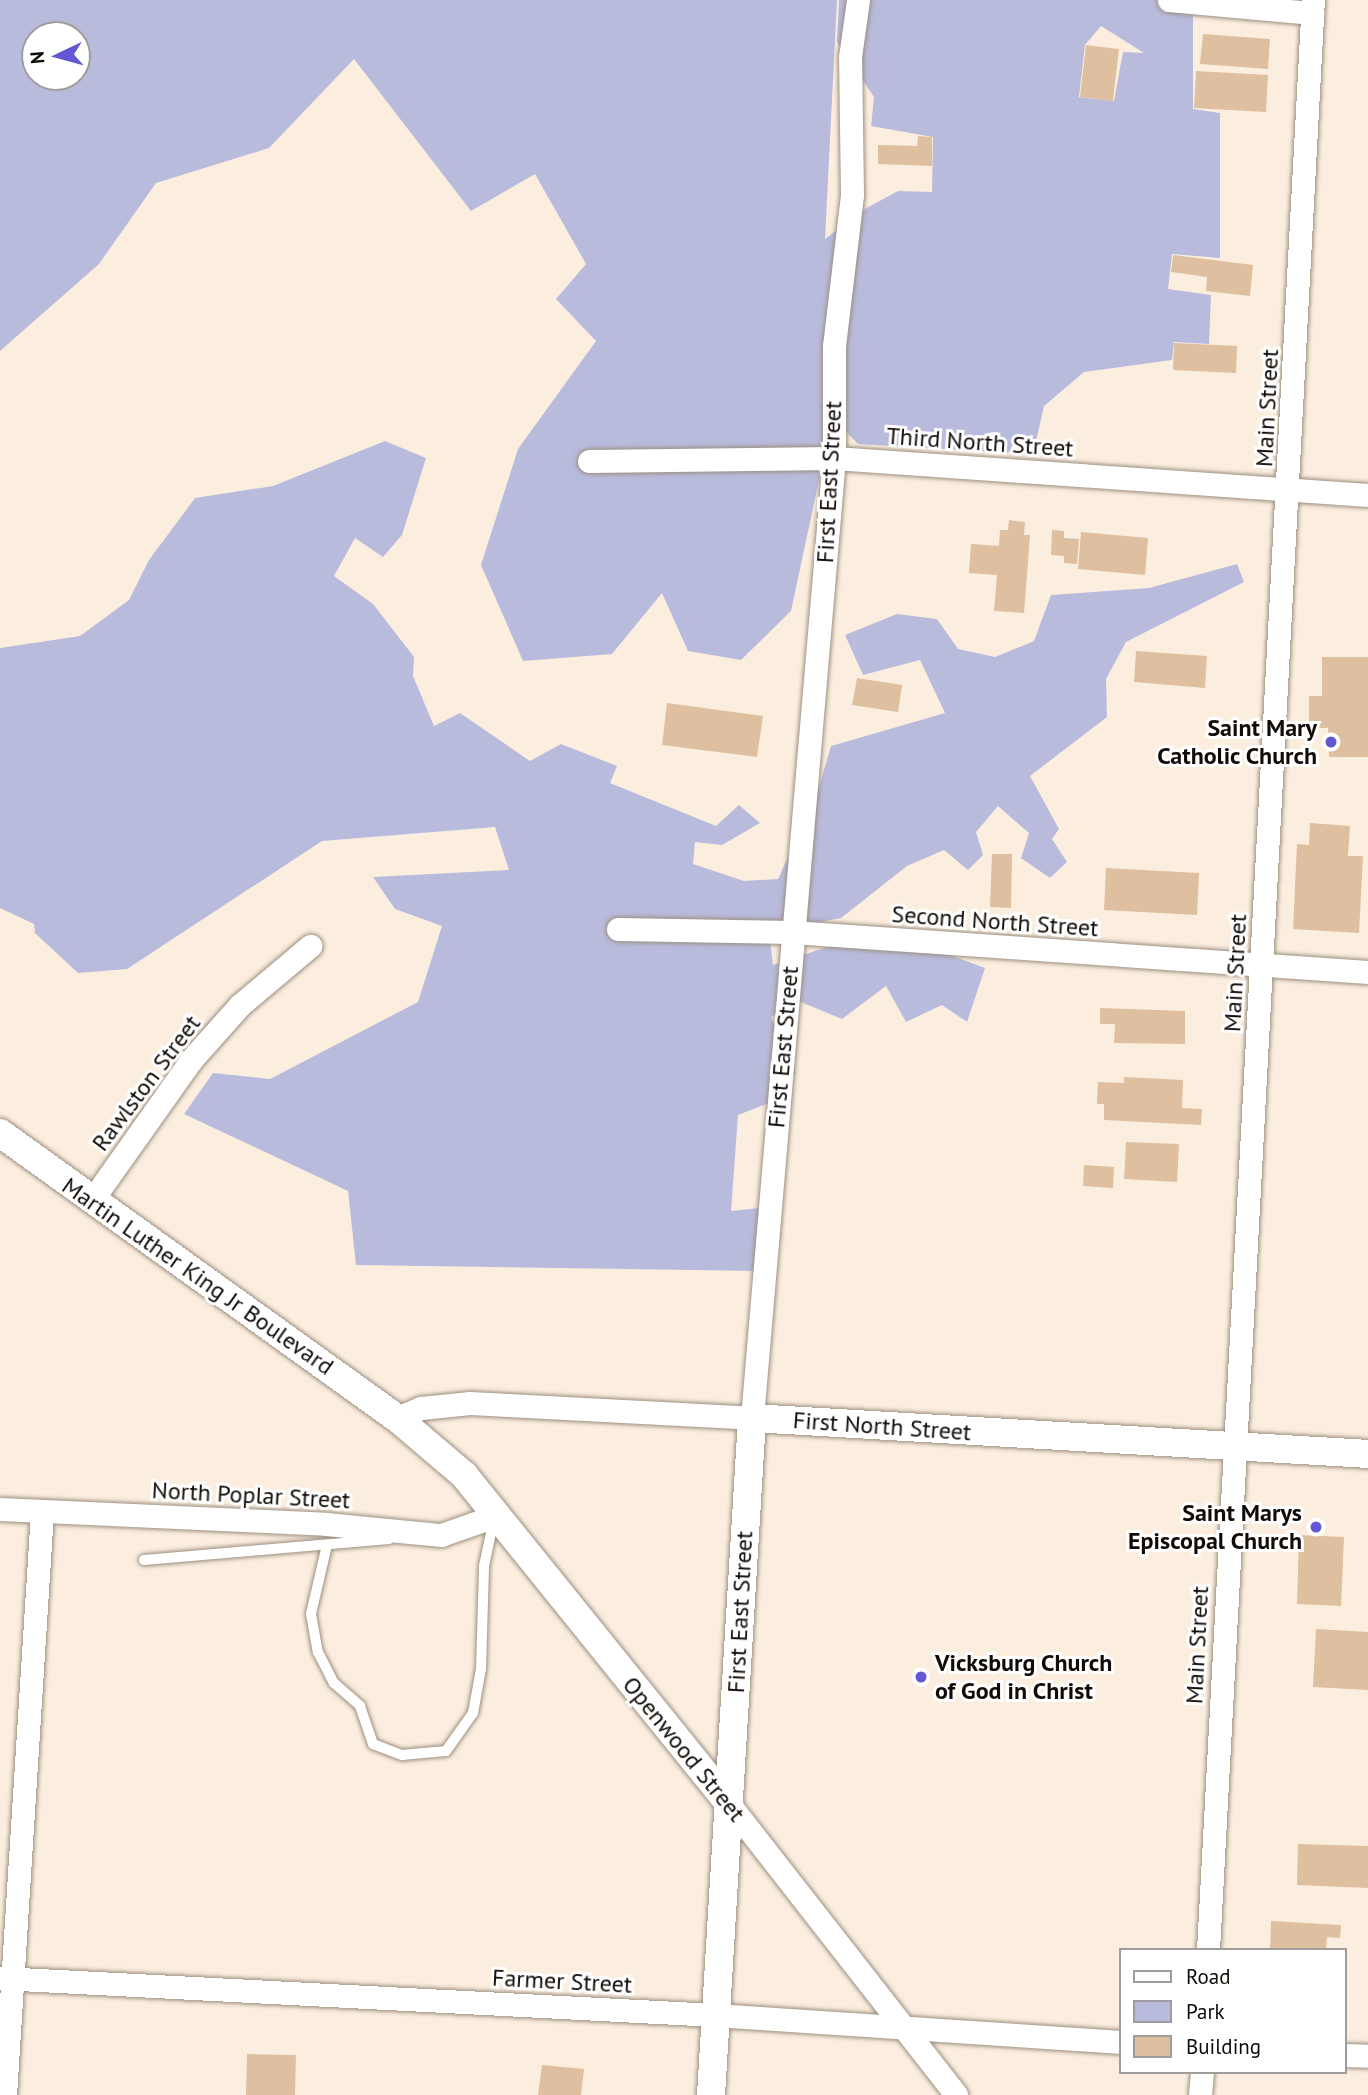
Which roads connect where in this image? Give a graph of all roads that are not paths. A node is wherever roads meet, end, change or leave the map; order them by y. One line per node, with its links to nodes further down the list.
1 (858, 0): 4 (street, First East Street)
2 (1169, 0): 3 (street)
3 (1312, 6): 6 (street, Main Street)
4 (834, 458): 5 (street, Third North Street); 6 (street, Third North Street); 9 (street, First East Street)
5 (589, 461)
6 (1290, 490): 7 (street, Third North Street); 11 (street, Main Street)
7 (1368, 495)
8 (618, 929): 9 (street, Second North Street)
9 (792, 932): 11 (street, Second North Street); 16 (street, First East Street)
10 (310, 946): 14 (street, Rawlston Street)
11 (1262, 966): 12 (street, Second North Street); 17 (street, Main Street)
12 (1368, 972)
13 (0, 1133): 14 (street, Martin Luther King Jr Boulevard)
14 (92, 1200): 15 (street, Martin Luther King Jr Boulevard)
15 (397, 1418): 16 (street, First North Street); 21 (street, Openwood Street)
16 (752, 1418): 17 (street, First North Street); 25 (street, First East Street)
17 (1233, 1448): 18 (street, First North Street); 26 (street, Main Street)
18 (1368, 1454)
19 (0, 1509): 20 (street, North Poplar Street)
20 (42, 1511): 22 (street, North Poplar Street); 27 (street)
21 (495, 1516): 22 (street, North Poplar Street); 23 (lane); 25 (street, Openwood Street)
22 (442, 1535): 23 (lane)
23 (327, 1545): 24 (lane)
24 (144, 1560)
25 (729, 1804): 28 (street, First East Street); 29 (street, Openwood Street)
26 (1208, 1948)
27 (6, 1979): 28 (street, Farmer Street); 34 (street)
28 (715, 2015): 29 (street, Farmer Street); 35 (street, First East Street)
29 (903, 2027): 30 (street, Farmer Street); 36 (street, Openwood Street)
30 (1120, 2042)
31 (1347, 2055): 32 (street)
32 (1368, 2056)
33 (1202, 2074): 37 (street)
34 (5, 2095)
35 (711, 2095)
36 (956, 2095)
37 (1200, 2095)

